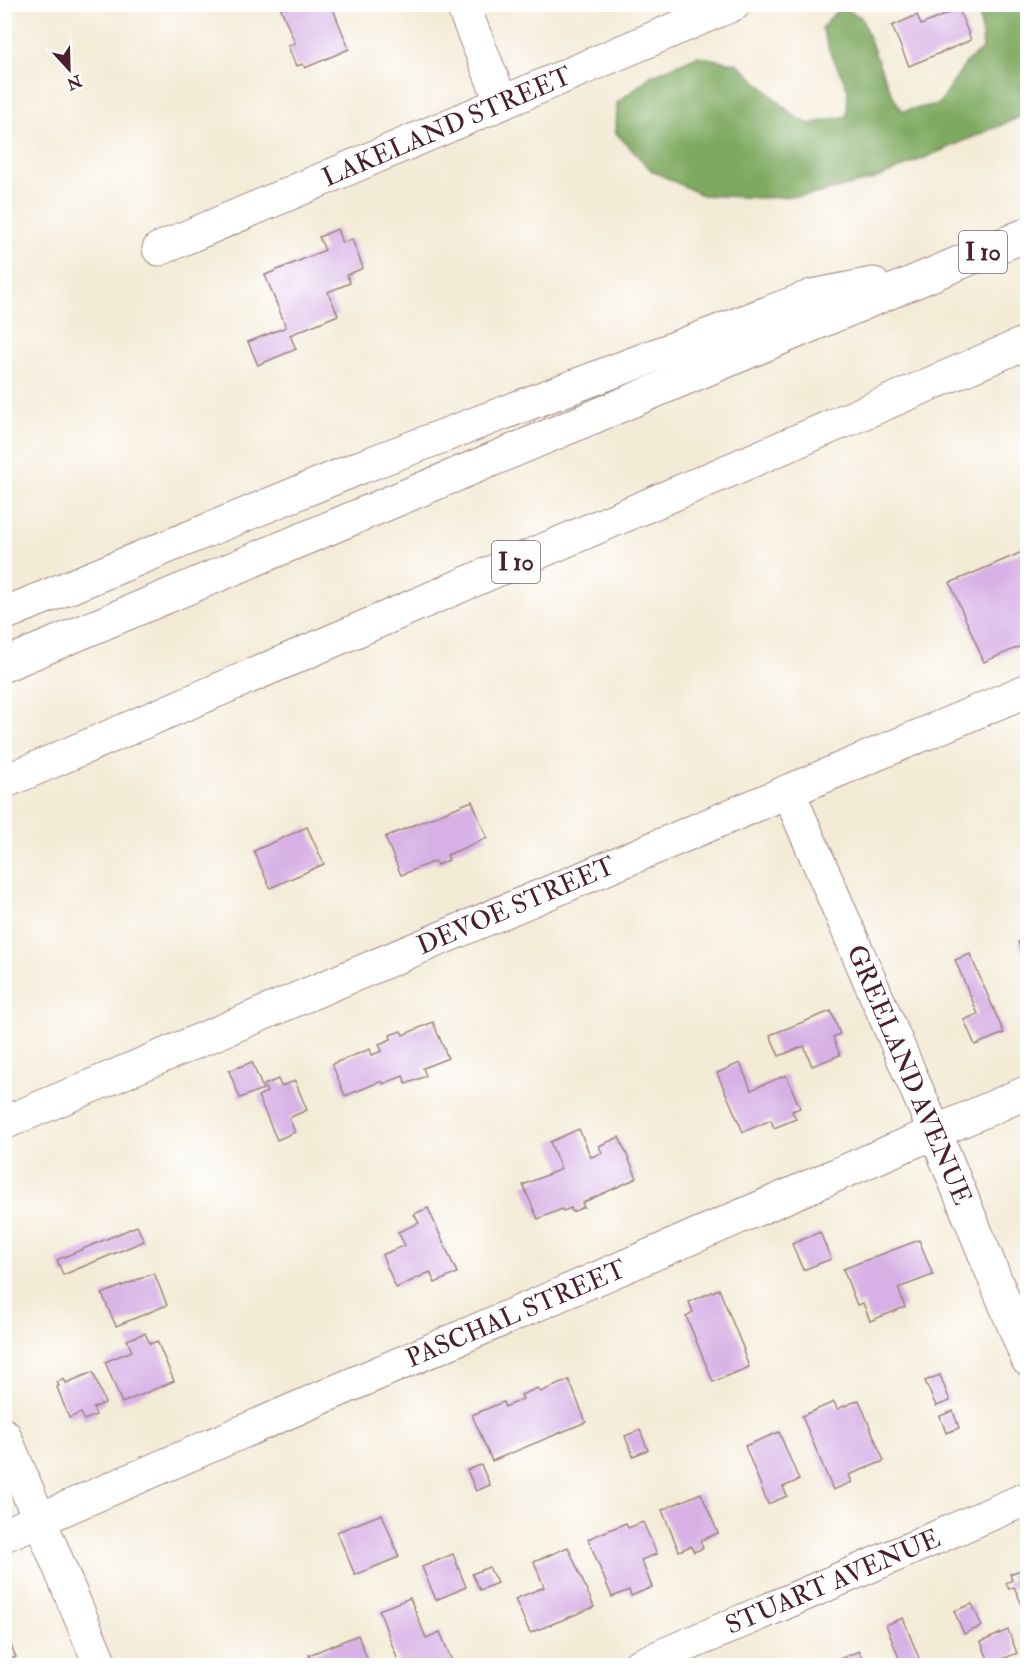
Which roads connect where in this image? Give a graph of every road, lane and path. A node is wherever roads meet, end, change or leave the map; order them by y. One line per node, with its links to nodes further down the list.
1 (462, 4): 3 (main road)
2 (734, 4): 3 (main road, LAKELAND STREET)
3 (502, 103): 5 (main road, LAKELAND STREET)
4 (1028, 234): 6 (main road, I 10)
5 (159, 249)
6 (939, 271): 8 (main road); 9 (main road, I 10)
7 (1028, 342): 11 (main road, I 10)
8 (4, 614)
9 (4, 665)
10 (1028, 690): 12 (main road, DEVOE STREET)
11 (4, 782)
12 (788, 791): 14 (main road, DEVOE STREET); 15 (main road, GREELAND AVENUE)
13 (1028, 1092): 15 (main road, PASCHAL STREET)
14 (4, 1124)
15 (935, 1132): 16 (main road, GREELAND AVENUE); 19 (main road, PASCHAL STREET)
16 (1028, 1360)
17 (4, 1435): 19 (main road)
18 (1028, 1498): 22 (main road, STUART AVENUE)
19 (41, 1520): 20 (main road, PASCHAL STREET); 21 (main road)
20 (4, 1535)
21 (101, 1665)
22 (638, 1665)

